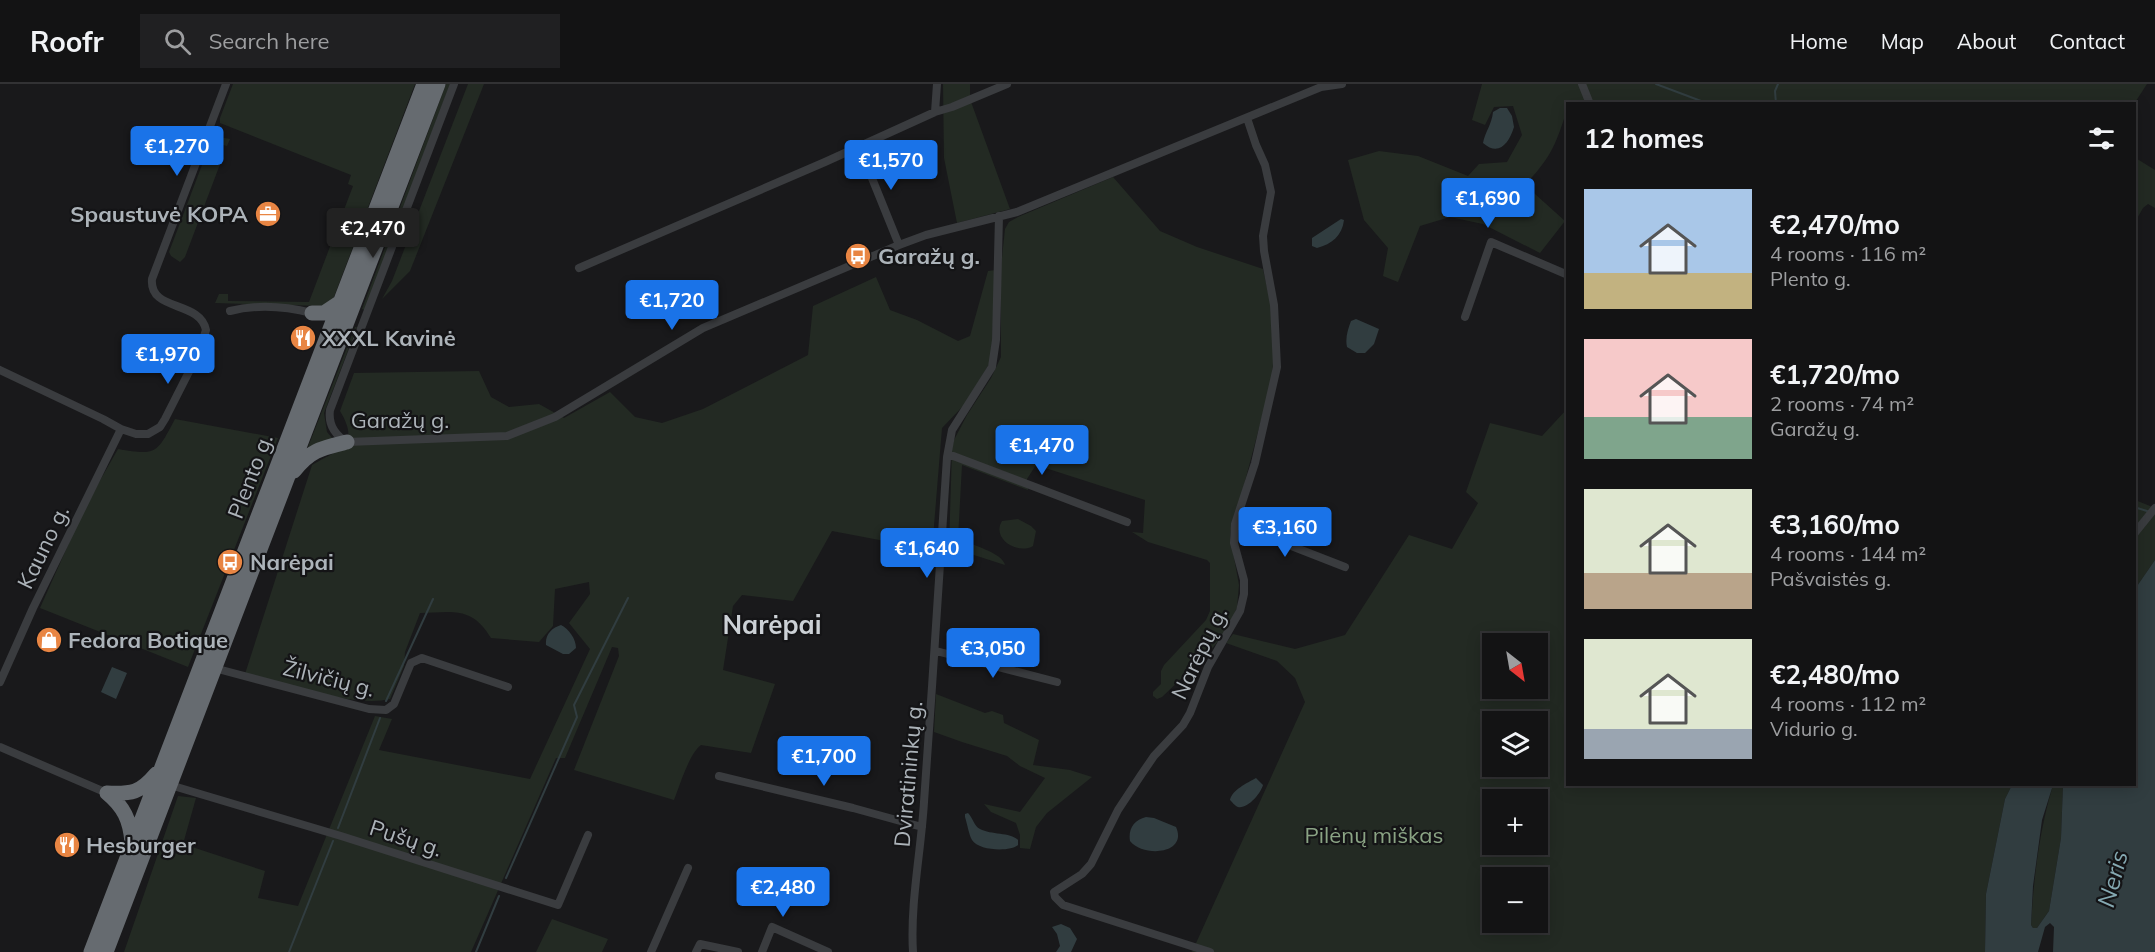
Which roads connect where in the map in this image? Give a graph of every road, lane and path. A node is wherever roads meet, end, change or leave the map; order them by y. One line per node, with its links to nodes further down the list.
1 (226, 84): 23 (street)
2 (424, 84): 17 (highway, Plento g.)
3 (438, 84): 26 (highway, Plento g.)
4 (454, 84): 24 (street, Garažų g.)
5 (937, 84): 10 (street)
6 (1007, 84): 10 (street)
7 (1342, 84): 11 (street, Garažų g.)
8 (1582, 84): 9 (street)
9 (1589, 102)
10 (935, 111): 12 (street)
11 (1247, 118): 13 (street, Garažų g.); 29 (street, Narėpų g.)
12 (858, 147): 14 (street); 15 (street)
13 (999, 216): 14 (street, Garažų g.); 25 (street, Dviratininkų g.)
14 (899, 245): 24 (street, Garažų g.)
15 (579, 268)
16 (1566, 274): 20 (street)
17 (342, 301): 19 (highway); 21 (highway, Plento g.)
18 (230, 311): 19 (street)
19 (312, 313): 21 (highway)
20 (1465, 317)
21 (328, 340): 38 (highway, Plento g.)
22 (0, 370): 23 (street)
23 (121, 429): 34 (street, Kauno g.)
24 (347, 442): 26 (highway)
25 (948, 454): 28 (street); 32 (street, Dviratininkų g.)
26 (283, 486): 33 (highway, Plento g.)
27 (2155, 508): 30 (street)
28 (1127, 522)
29 (1235, 525): 31 (street); 54 (street, Narėpų g.)
30 (2136, 532)
31 (1345, 567)
32 (936, 651): 35 (street); 42 (street, Dviratininkų g.)
33 (214, 668): 36 (street, Žilvičių g.); 40 (highway, Plento g.)
34 (0, 682)
35 (1058, 682)
36 (508, 687)
37 (0, 747): 41 (street)
38 (162, 767): 41 (highway); 44 (highway, Plento g.)
39 (719, 776): 42 (street)
40 (170, 785): 43 (street, Pušų g.); 48 (highway, Plento g.)
41 (107, 793): 44 (highway)
42 (922, 827): 46 (street, Dviratininkų g.)
43 (588, 836)
44 (132, 846): 47 (highway, Plento g.)
45 (688, 868): 49 (street)
46 (910, 951)
47 (92, 952)
48 (106, 952)
49 (653, 952)
50 (696, 952): 51 (street)
51 (738, 952)
52 (762, 952): 53 (street)
53 (828, 952)
54 (1210, 952)

